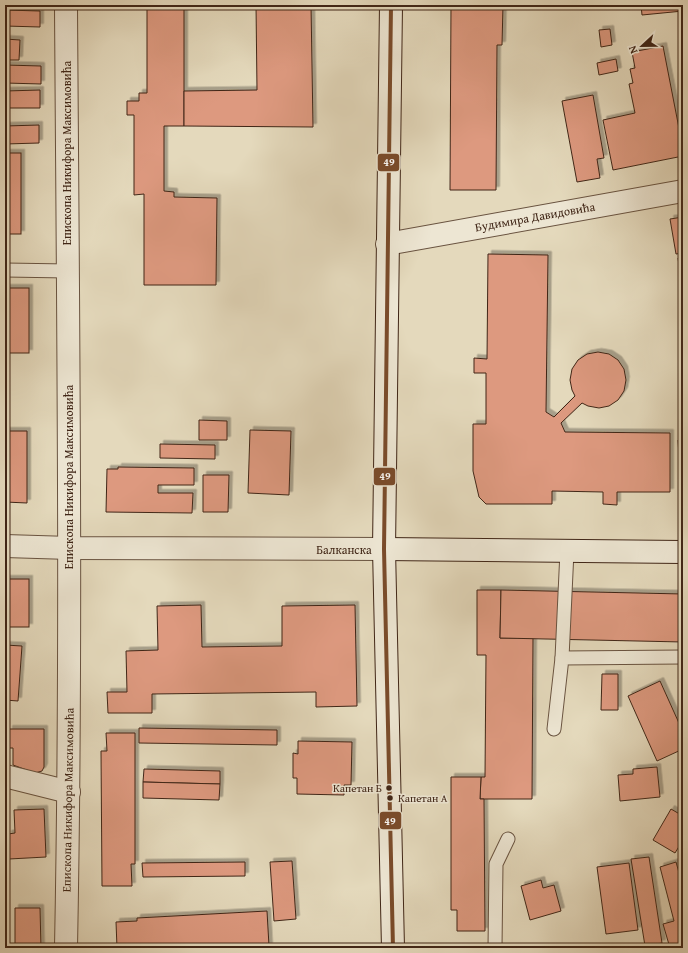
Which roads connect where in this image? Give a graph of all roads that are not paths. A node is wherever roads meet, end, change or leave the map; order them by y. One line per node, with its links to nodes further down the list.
1 (66, 5): 6 (street, Епископа Никифора Максимовића)
2 (390, 5): 4 (street)
3 (683, 191): 4 (street, Будимира Давидовића)
4 (387, 244): 9 (street)
5 (5, 270): 6 (lane)
6 (68, 271): 8 (street, Епископа Никифора Максимовића)
7 (5, 546): 8 (street, Балканска)
8 (70, 548): 9 (street, Балканска); 16 (street, Епископа Никифора Максимовића)
9 (384, 549): 10 (street, Балканска); 19 (street)
10 (567, 551): 11 (street, Балканска); 12 (lane)
11 (683, 552)
12 (562, 658): 13 (lane); 14 (lane)
13 (683, 658)
14 (554, 729)
15 (5, 776): 16 (street)
16 (69, 792): 18 (street, Епископа Никифора Максимовића)
17 (508, 839): 20 (lane)
18 (66, 948)
19 (393, 948)
20 (495, 948)

